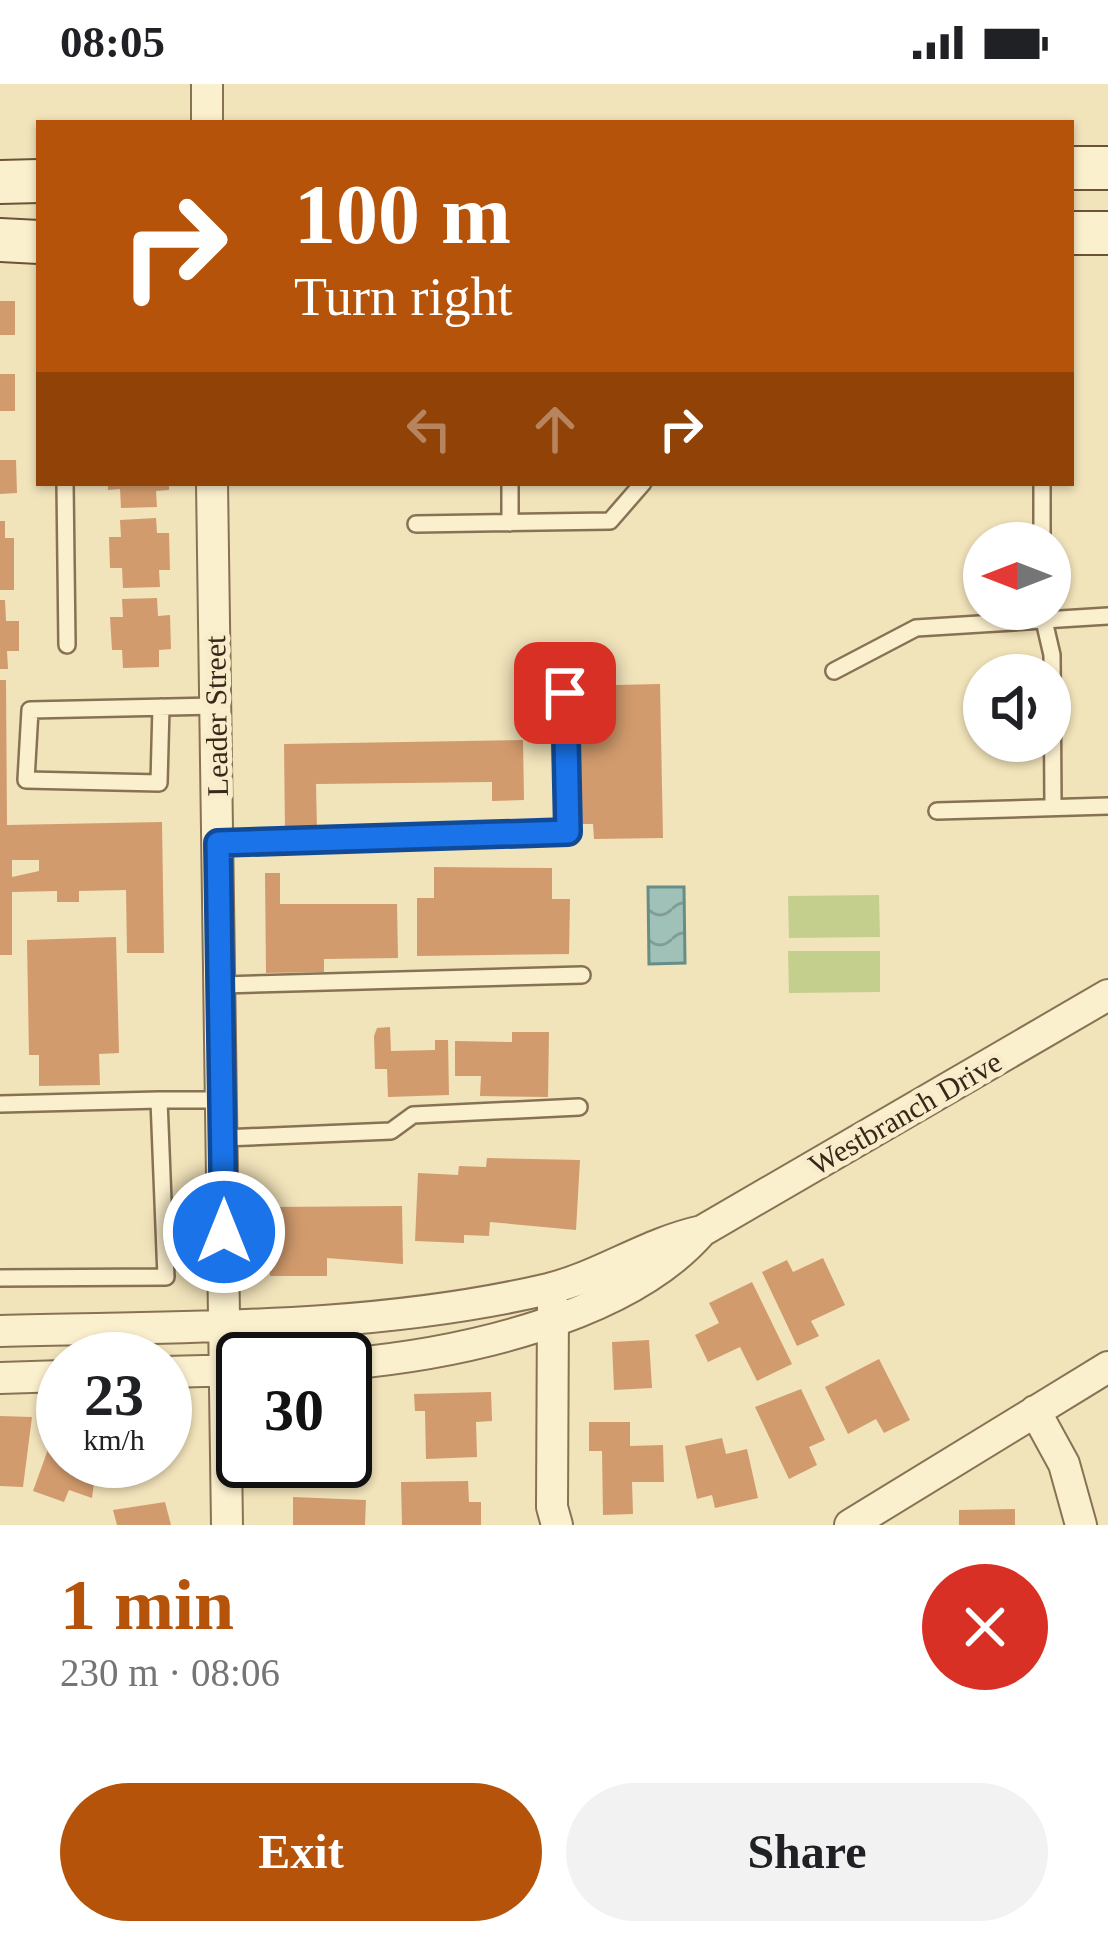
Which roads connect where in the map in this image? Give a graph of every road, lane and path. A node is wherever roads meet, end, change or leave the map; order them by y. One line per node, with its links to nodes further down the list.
1 (207, 84): 2 (street)
2 (208, 120)
3 (1108, 168): 4 (main road)
4 (1074, 169)
5 (0, 182): 6 (main road)
6 (36, 182)
7 (1074, 233): 8 (main road)
8 (1108, 233)
9 (0, 240): 10 (main road)
10 (36, 242)
11 (65, 486): 23 (lane)
12 (212, 486): 26 (street, Leader Street)
13 (510, 486): 17 (lane)
14 (640, 486): 17 (lane)
15 (1042, 486): 16 (lane)
16 (1042, 522)
17 (510, 523): 18 (lane)
18 (416, 524)
19 (1071, 614): 20 (lane)
20 (1108, 616)
21 (963, 622): 24 (lane)
22 (1046, 630): 28 (lane)
23 (67, 645)
24 (834, 671)
25 (565, 693): 31 (lane)
26 (215, 706): 27 (lane); 31 (street, Leader Street)
27 (161, 707): 27 (lane)
28 (1053, 806): 29 (lane); 30 (lane)
29 (1108, 806)
30 (938, 812)
31 (218, 843): 33 (street, Leader Street)
32 (582, 976): 33 (lane)
33 (222, 986): 36 (street, Leader Street)
34 (1108, 995): 40 (street, Westbranch Drive)
35 (159, 1100): 36 (lane); 37 (lane); 41 (lane)
36 (225, 1100): 39 (street, Leader Street)
37 (0, 1104)
38 (579, 1107): 39 (lane)
39 (224, 1138): 44 (street, Leader Street)
40 (702, 1232): 42 (street, Westbranch Drive); 43 (street, Westbranch Drive)
41 (0, 1278)
42 (553, 1288): 43 (street); 44 (street, Westbranch Drive)
43 (553, 1322): 47 (street, Westbranch Drive); 54 (street)
44 (224, 1325): 45 (street, Westbranch Drive); 46 (street, Leader Street)
45 (0, 1330)
46 (226, 1332)
47 (372, 1362)
48 (1108, 1367): 51 (street)
49 (36, 1377): 50 (street)
50 (0, 1378)
51 (1035, 1411): 55 (street); 56 (street)
52 (229, 1488): 53 (street, Leader Street)
53 (227, 1525)
54 (557, 1525)
55 (850, 1525)
56 (1081, 1525)

